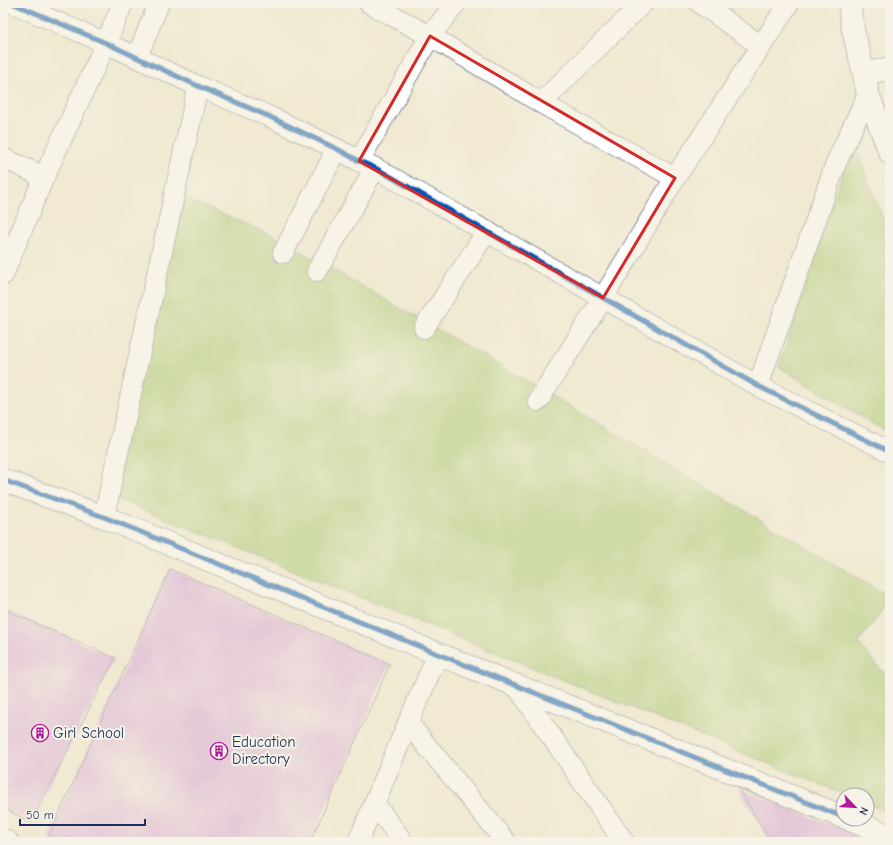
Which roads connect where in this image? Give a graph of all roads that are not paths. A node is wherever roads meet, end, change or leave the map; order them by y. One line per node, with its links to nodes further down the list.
1 (12, 3): 11 (street)
2 (123, 3): 11 (street)
3 (159, 3): 13 (street)
4 (369, 3): 10 (street)
5 (456, 3): 10 (street)
6 (643, 3): 17 (street)
7 (700, 3): 12 (street)
8 (789, 3): 12 (street)
9 (849, 3): 15 (street)
10 (430, 36): 17 (street); 21 (street)
11 (106, 43): 13 (street); 22 (street)
12 (761, 46): 23 (street)
13 (137, 57): 16 (street)
14 (890, 68): 15 (street)
15 (866, 84): 19 (street); 30 (street)
16 (198, 86): 18 (street); 34 (street)
17 (541, 104): 23 (street)
18 (337, 149): 21 (street); 25 (street)
19 (890, 153)
20 (3, 158): 22 (street)
21 (367, 165): 24 (street); 26 (street)
22 (44, 177): 27 (street)
23 (675, 178): 28 (street)
24 (487, 231): 28 (street); 29 (street)
25 (284, 253)
26 (317, 271)
27 (3, 275)
28 (603, 298): 30 (street); 31 (street)
29 (424, 328)
30 (758, 386): 32 (street)
31 (538, 401)
32 (890, 452)
33 (3, 480): 34 (street)
34 (104, 517): 35 (street)
35 (438, 654): 36 (street); 37 (street)
36 (516, 685): 39 (street); 47 (street)
37 (408, 723): 38 (street); 46 (street)
38 (374, 803): 44 (street); 45 (street)
39 (835, 814)
40 (868, 827): 41 (street)
41 (890, 836)
42 (3, 839): 43 (street)
43 (9, 842)
44 (358, 842)
45 (403, 842)
46 (506, 842)
47 (624, 842)

